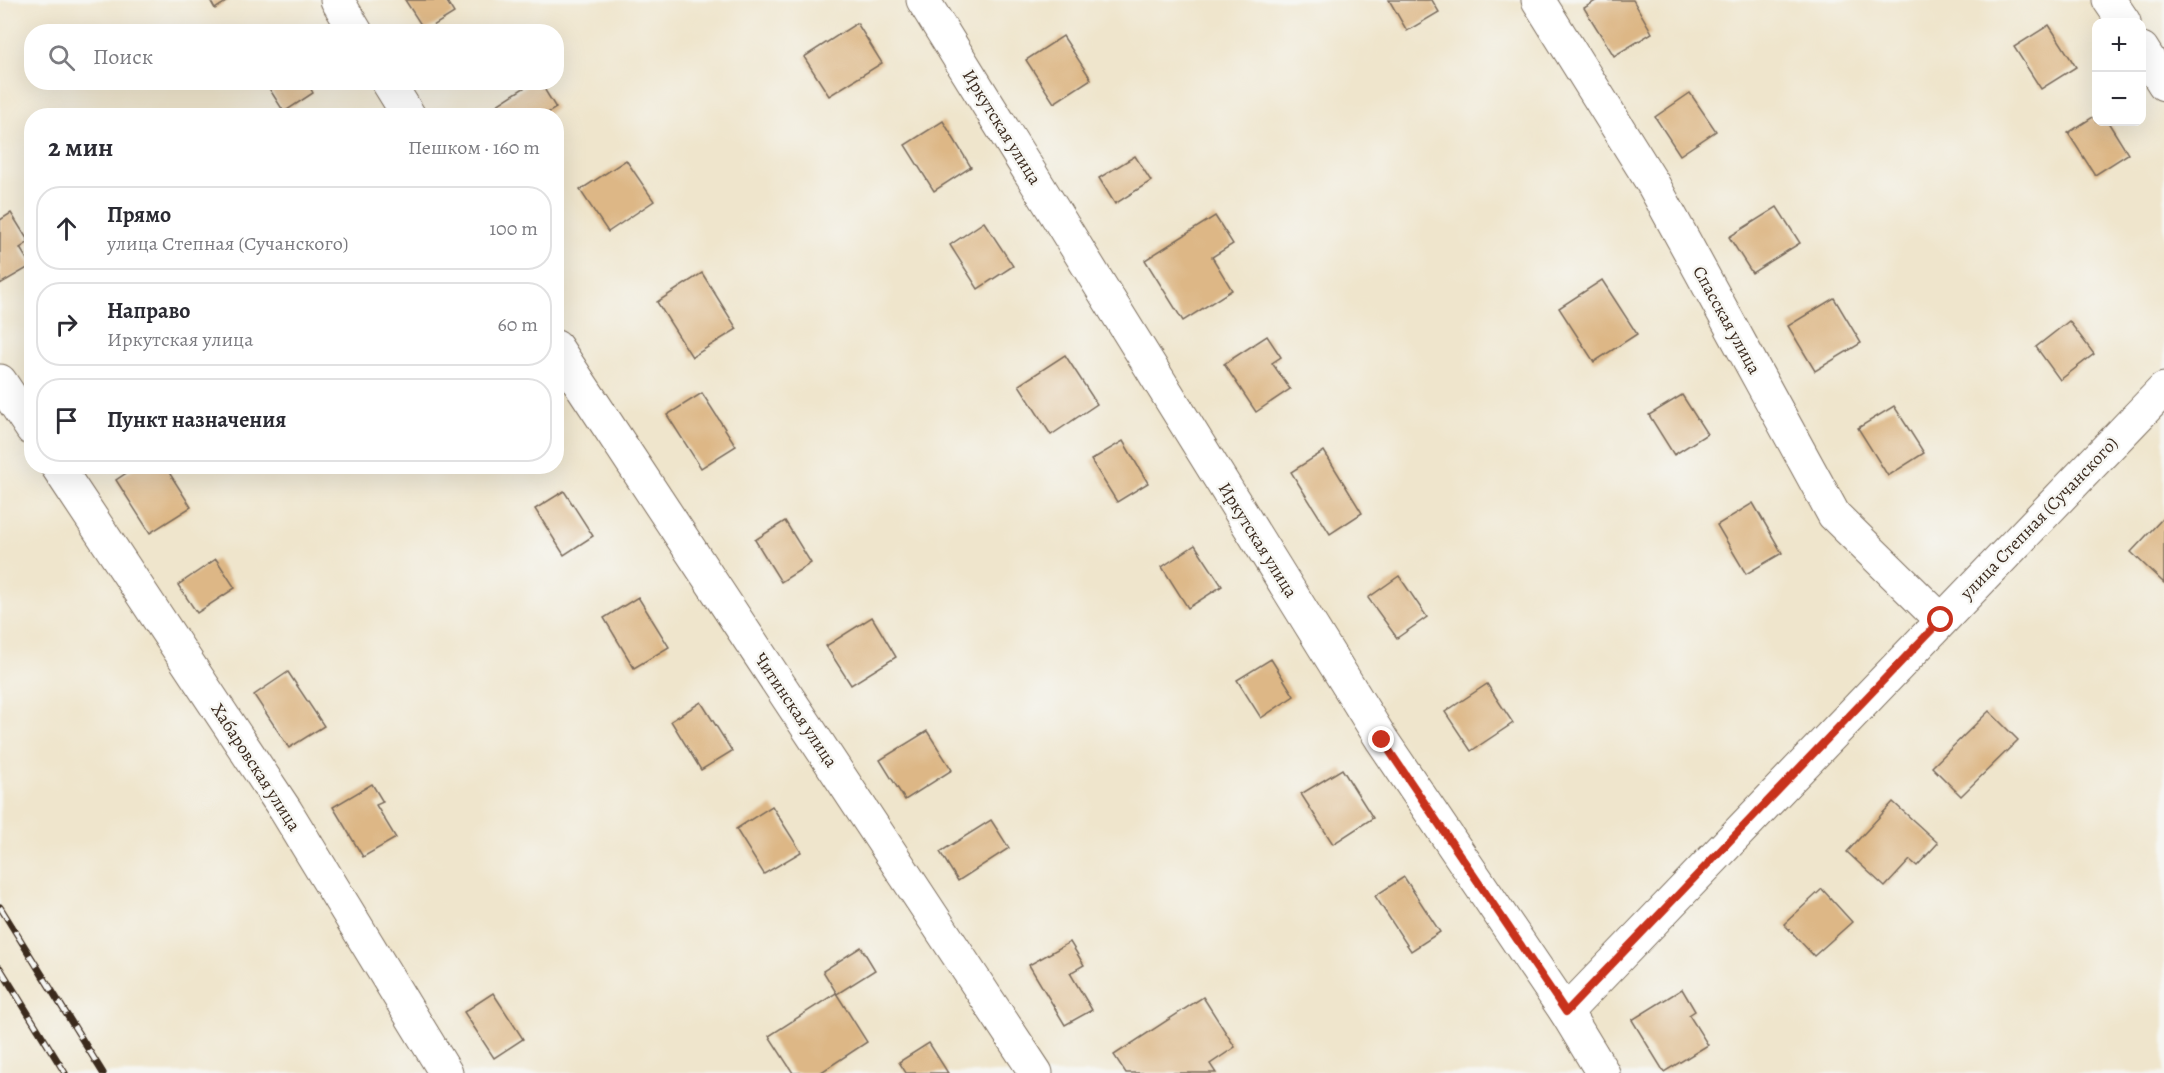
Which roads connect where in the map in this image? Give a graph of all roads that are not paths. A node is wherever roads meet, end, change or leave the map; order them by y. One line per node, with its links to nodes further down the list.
1 (337, 0): 6 (street)
2 (923, 0): 17 (street, Иркутская улица)
3 (1538, 0): 16 (street, Спасская улица)
4 (2109, 0): 5 (street)
5 (2121, 18)
6 (351, 24)
7 (2146, 55): 8 (street)
8 (2164, 84)
9 (393, 90): 10 (street)
10 (404, 108)
11 (564, 359): 19 (street, Читинская улица)
12 (0, 381): 14 (street)
13 (2164, 389): 16 (street, улица Степная (Сучанского))
14 (24, 417)
15 (62, 474): 18 (street, Хабаровская улица)
16 (1941, 620): 17 (street, улица Степная (Сучанского))
17 (1566, 1012): 20 (street, Иркутская улица)
18 (446, 1073)
19 (1036, 1073)
20 (1603, 1073)

